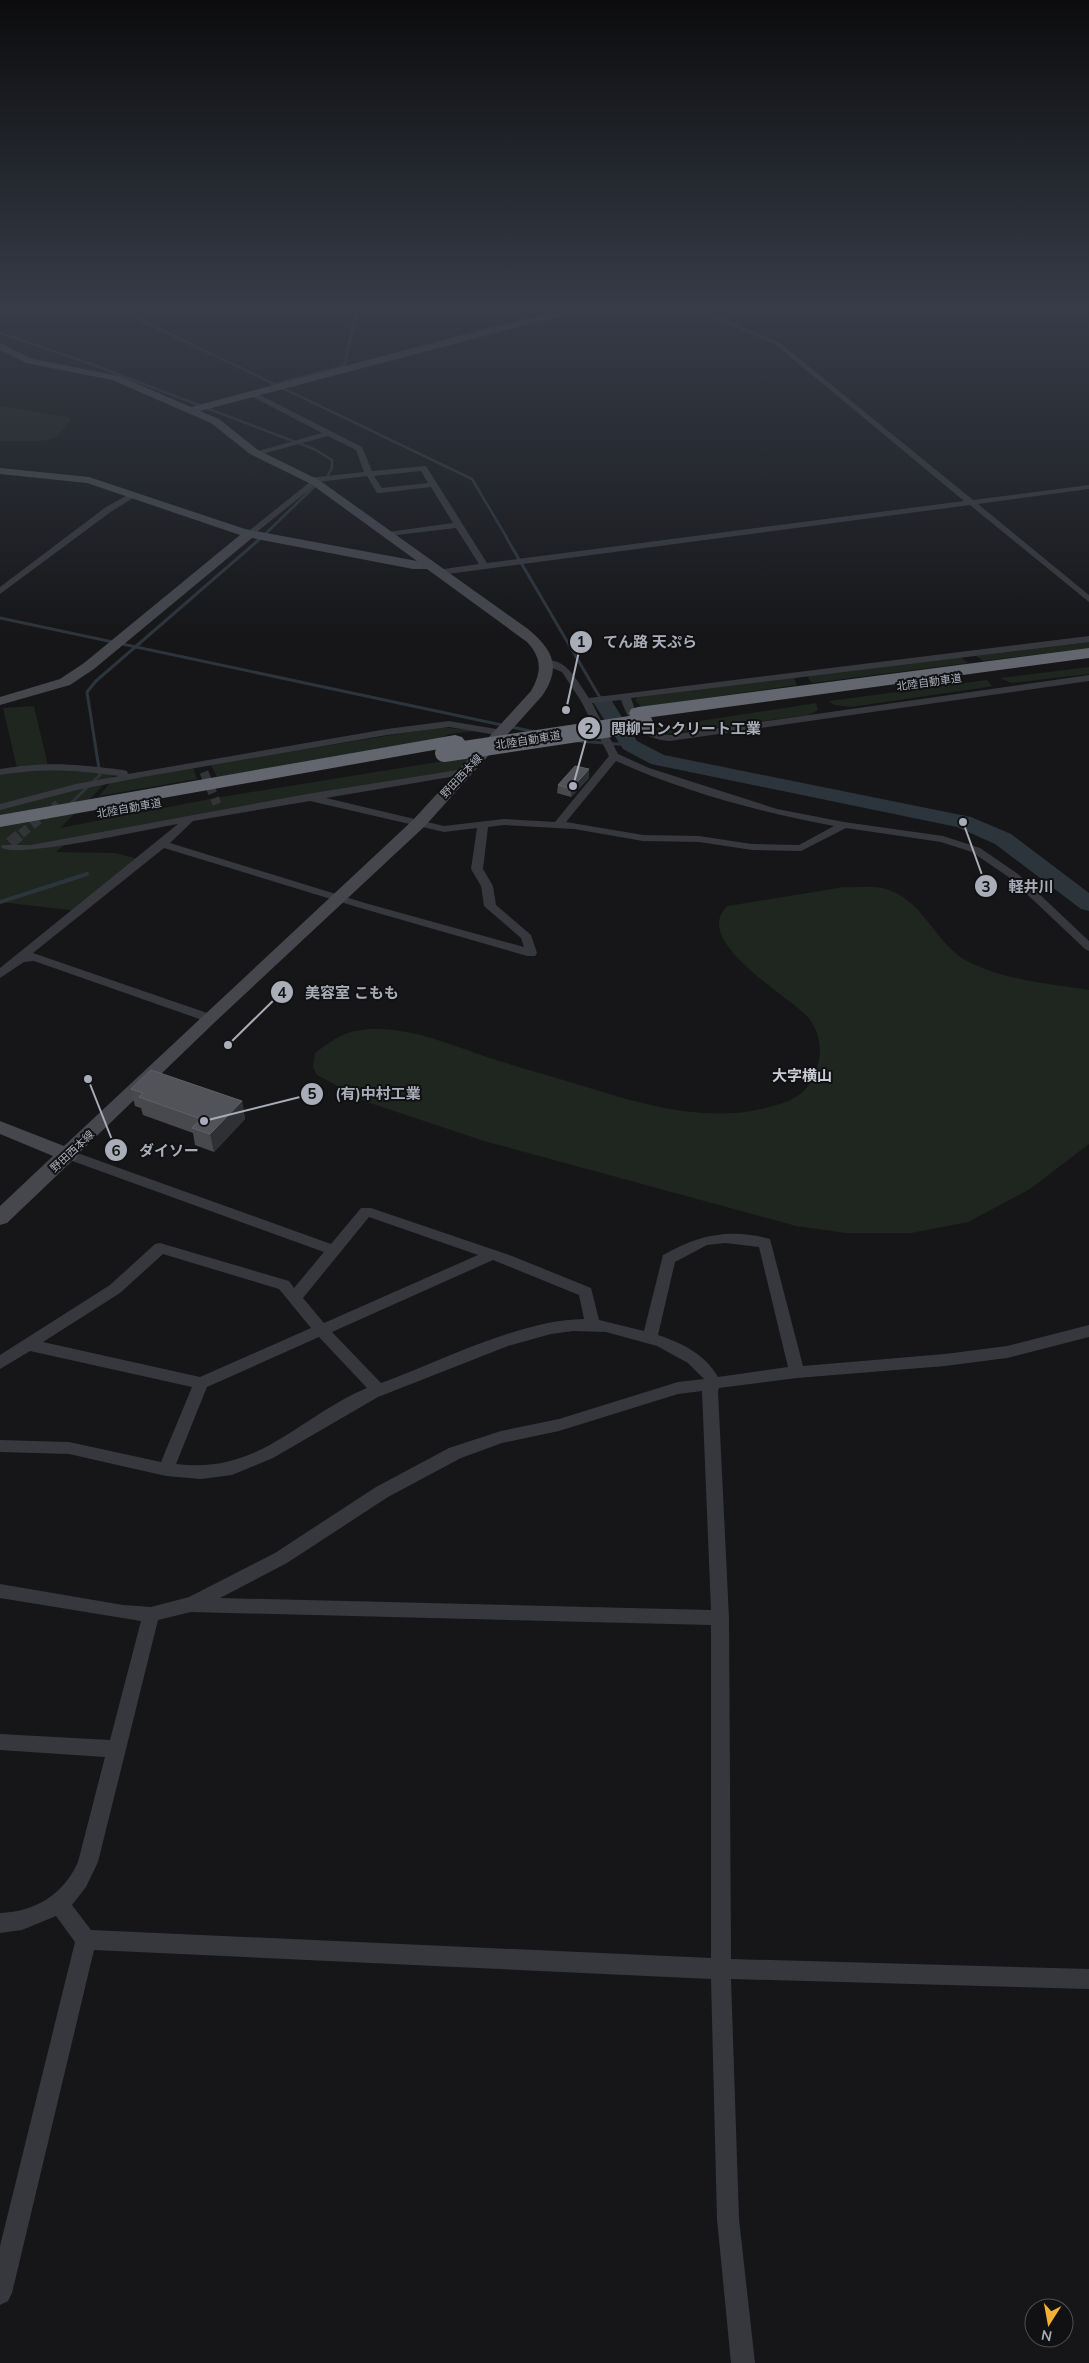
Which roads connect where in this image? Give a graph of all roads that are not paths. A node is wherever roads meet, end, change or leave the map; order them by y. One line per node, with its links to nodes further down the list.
1 (215, 420): 5 (main road)
2 (305, 420): 4 (street)
3 (871, 420): 12 (street)
4 (330, 433): 5 (street); 7 (street)
5 (258, 454): 8 (main road)
6 (0, 471): 11 (main road)
7 (368, 472): 8 (street); 9 (street); 9 (street)
8 (313, 481): 14 (street); 15 (main road)
9 (435, 484): 13 (street)
10 (1089, 488): 12 (street)
11 (134, 495): 14 (main road); 18 (street)
12 (972, 503): 16 (street); 19 (street)
13 (458, 525): 15 (street); 16 (street)
14 (250, 534): 17 (main road); 27 (main road)
15 (388, 534): 17 (main road)
16 (484, 565): 17 (street)
17 (435, 568): 23 (main road)
18 (0, 591)
19 (1089, 599)
20 (1089, 638): 25 (street)
21 (1089, 653): 28 (highway, 北陸自動車道)
22 (1089, 662): 28 (highway, 北陸自動車道)
23 (548, 663): 26 (street); 29 (main road, 野田西本線)
24 (1089, 678): 25 (street)
25 (625, 696): 26 (street)
26 (589, 700): 31 (street)
27 (0, 701)
28 (641, 718): 30 (highway, 北陸自動車道, bridge)
29 (502, 733): 32 (street); 34 (main road, 野田西本線)
30 (450, 747): 41 (highway, 北陸自動車道); 46 (highway, 北陸自動車道)
31 (609, 748): 44 (street); 45 (street)
32 (203, 768): 35 (street)
33 (0, 772): 35 (street)
34 (464, 772): 37 (street); 42 (main road, 野田西本線)
35 (143, 774): 36 (street)
36 (78, 787): 38 (street); 39 (street)
37 (307, 798): 40 (street); 42 (street)
38 (58, 804)
39 (0, 807)
40 (190, 818): 46 (street); 47 (street)
41 (0, 821)
42 (419, 823): 43 (street); 48 (main road, 野田西本線)
43 (484, 825): 44 (street); 48 (street)
44 (558, 825): 45 (street)
45 (844, 825): 49 (street)
46 (4, 844)
47 (162, 844): 48 (street); 50 (street)
48 (340, 898): 52 (main road, 野田西本線)
49 (1089, 947)
50 (18, 960): 51 (street); 52 (street)
51 (0, 974)
52 (209, 1018): 54 (main road, 野田西本線)
53 (0, 1127): 54 (main road)
54 (69, 1155): 55 (main road, 野田西本線); 56 (street)
55 (0, 1218)
56 (333, 1250): 57 (street); 58 (street)
57 (492, 1255): 59 (street); 60 (street)
58 (294, 1298): 60 (street); 63 (street)
59 (592, 1325): 62 (street); 68 (street)
60 (321, 1330): 66 (street); 68 (street)
61 (1089, 1331): 65 (street)
62 (650, 1338): 65 (street); 67 (street)
63 (29, 1346): 64 (street); 66 (street)
64 (0, 1363)
65 (797, 1372): 67 (street)
66 (201, 1383): 70 (street)
67 (714, 1383): 72 (street); 74 (street)
68 (379, 1391): 70 (street)
69 (0, 1446): 70 (street)
70 (166, 1470)
71 (0, 1591): 73 (street)
72 (193, 1604): 73 (street); 74 (street)
73 (152, 1614): 76 (street)
74 (720, 1618): 80 (street)
75 (0, 1742): 76 (street)
76 (117, 1749): 77 (street)
77 (59, 1904): 78 (street); 79 (street)
78 (0, 1923)
79 (86, 1940): 80 (street); 82 (street)
80 (721, 1969): 81 (street); 83 (street)
81 (1089, 1979)
82 (0, 2294)
83 (743, 2363)

